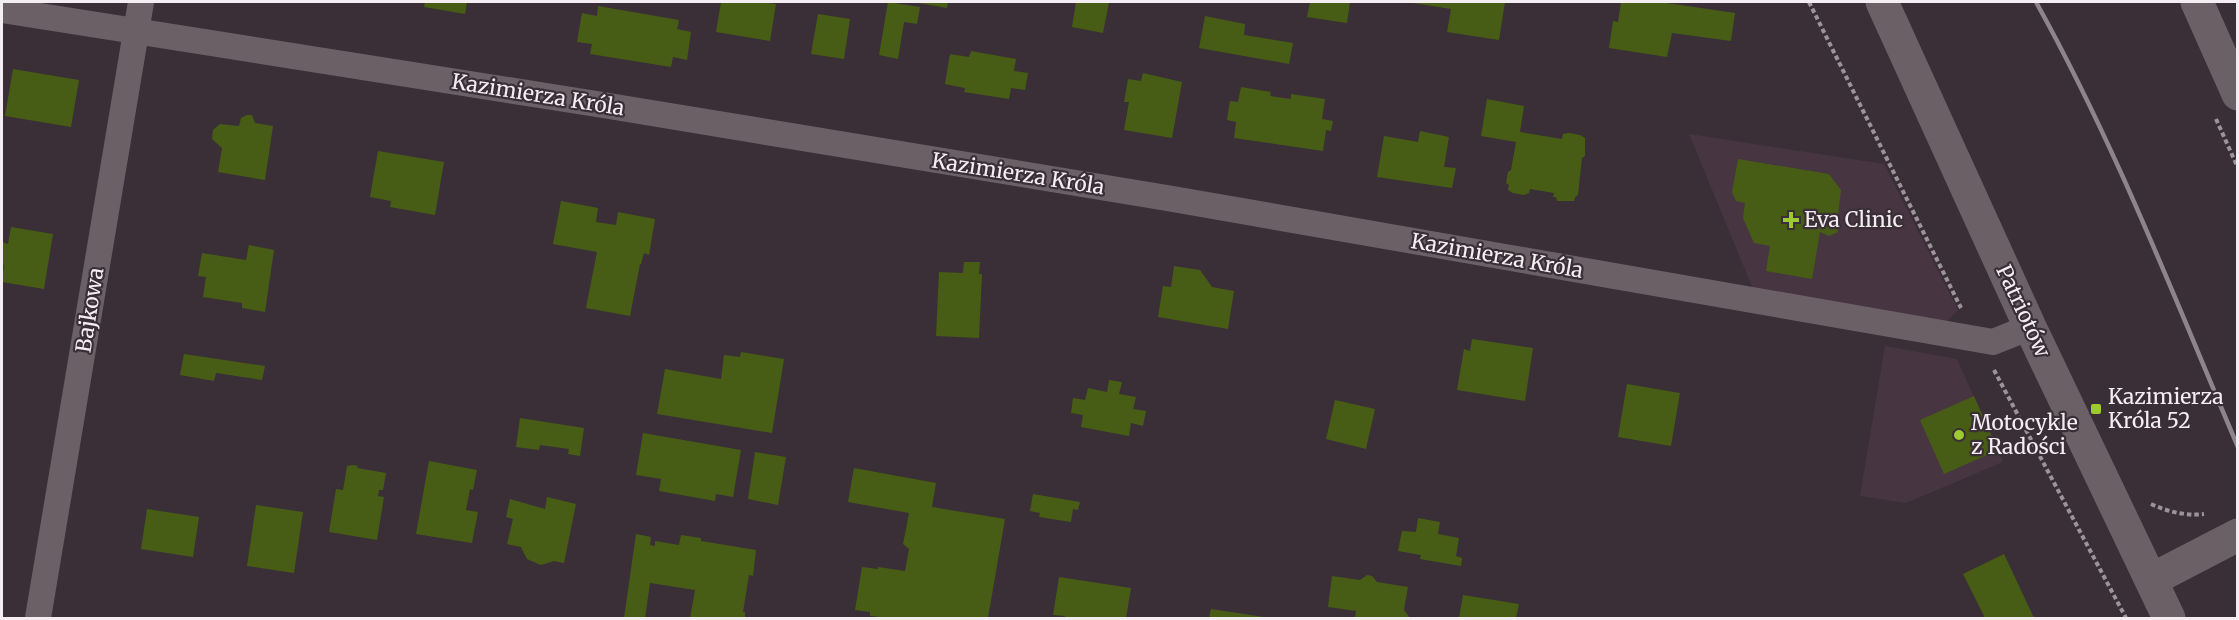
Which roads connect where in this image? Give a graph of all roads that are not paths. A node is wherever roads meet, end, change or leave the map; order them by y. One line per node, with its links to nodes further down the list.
1 (141, 2): 5 (street, Bajkowa)
2 (1882, 2): 7 (main road, Patriotów)
3 (2197, 2): 6 (main road)
4 (2, 10): 5 (street, Kazimierza Króla)
5 (136, 32): 7 (street, Kazimierza Króla); 10 (street, Bajkowa)
6 (2238, 94)
7 (2030, 327): 9 (main road, Patriotów)
8 (2238, 535): 9 (main road)
9 (2151, 580): 11 (main road, Patriotów)
10 (38, 618)
11 (2169, 618)

